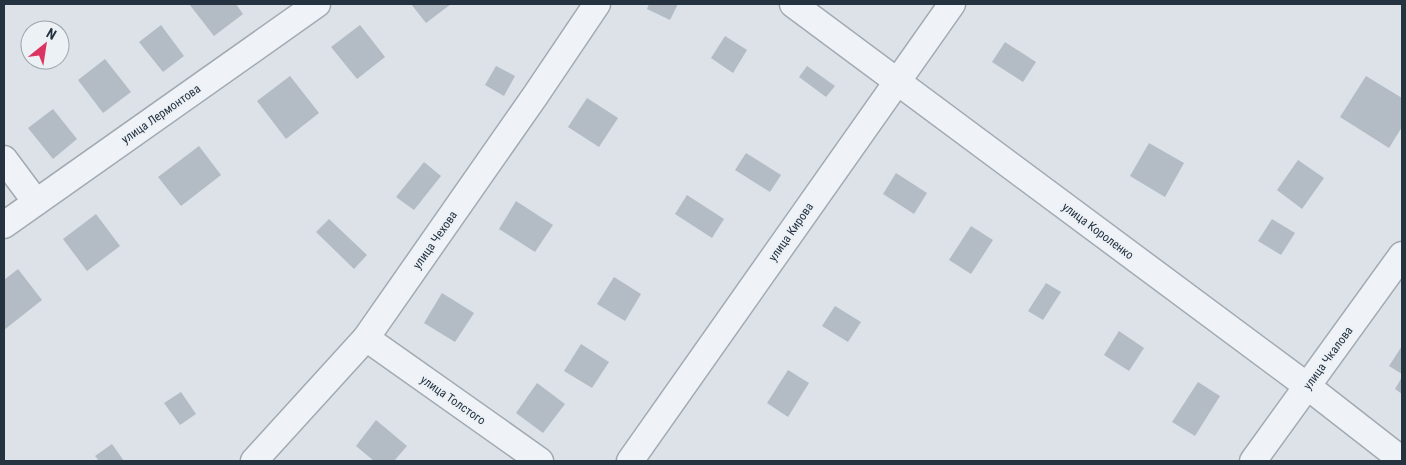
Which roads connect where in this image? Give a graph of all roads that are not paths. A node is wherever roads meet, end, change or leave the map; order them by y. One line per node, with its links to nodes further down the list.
1 (317, 4): 7 (street, улица Лермонтова)
2 (596, 4): 10 (street, улица Чехова)
3 (793, 4): 5 (street, улица Короленко)
4 (952, 4): 5 (street, улица Кирова)
5 (898, 81): 11 (street, улица Короленко); 15 (street, улица Кирова)
6 (4, 159): 7 (street)
7 (36, 202): 8 (street, улица Лермонтова)
8 (4, 225)
9 (1402, 255): 11 (street, улица Чкалова)
10 (366, 338): 13 (street, улица Чехова); 14 (street, улица Толстого)
11 (1307, 386): 12 (street, улица Короленко); 16 (street, улица Чкалова)
12 (1402, 460)
13 (254, 461)
14 (540, 461)
15 (630, 461)
16 (1253, 461)

